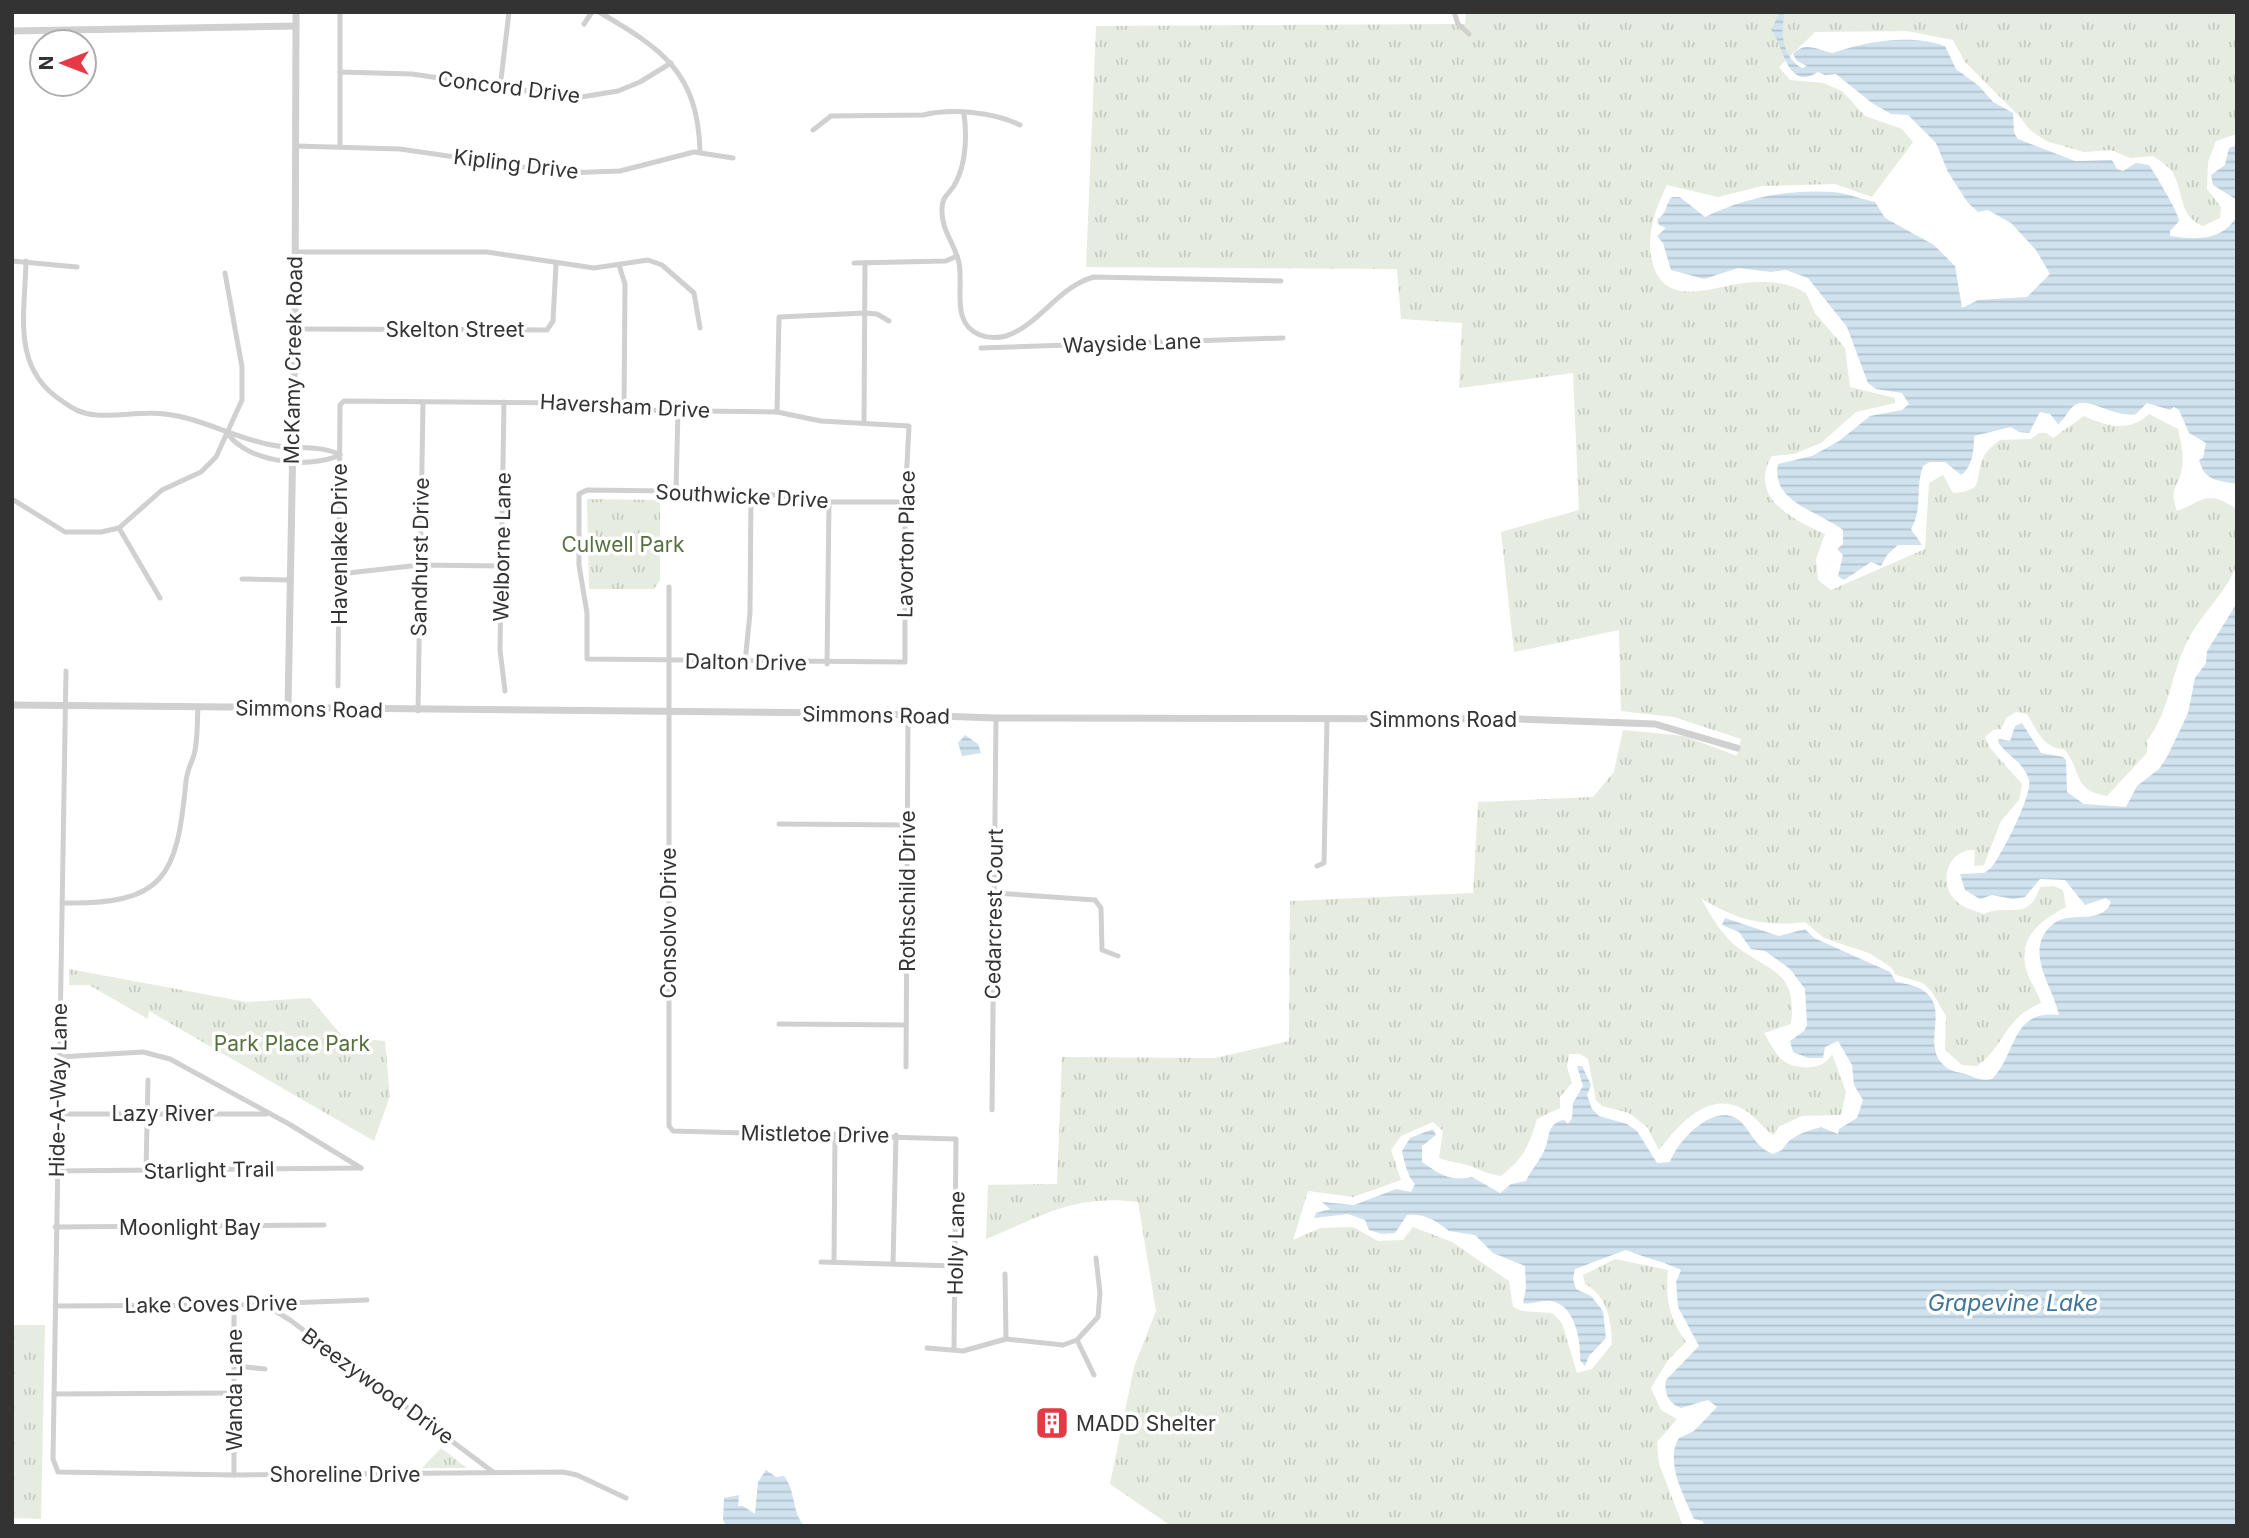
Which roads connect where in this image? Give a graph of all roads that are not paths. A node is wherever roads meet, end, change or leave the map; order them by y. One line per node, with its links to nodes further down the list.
1 (296, 12): 8 (street, McKamy Creek Road)
2 (340, 12): 12 (street)
3 (509, 12): 13 (street)
4 (592, 12): 7 (street)
5 (599, 12): 11 (street)
6 (1454, 12): 10 (street)
7 (584, 24)
8 (296, 26): 9 (street); 17 (street, McKamy Creek Road)
9 (12, 31)
10 (1469, 34)
11 (671, 64): 13 (street, Concord Drive); 19 (street)
12 (340, 72): 13 (street, Concord Drive); 18 (street)
13 (500, 88)
14 (964, 114): 15 (street); 16 (street); 22 (street)
15 (1020, 125)
16 (813, 130)
17 (296, 146): 18 (street, Kipling Drive); 21 (street, McKamy Creek Road)
18 (340, 146): 19 (street, Kipling Drive)
19 (700, 152): 20 (street, Kipling Drive)
20 (733, 158)
21 (295, 252): 27 (street); 35 (street, McKamy Creek Road)
22 (957, 256): 26 (street); 31 (street)
23 (12, 261): 24 (street)
24 (26, 261): 29 (street); 46 (street)
25 (854, 263): 26 (street)
26 (865, 263): 32 (street)
27 (556, 264): 28 (street); 35 (street, Skelton Street)
28 (619, 265): 34 (street); 41 (street)
29 (77, 267)
30 (225, 273): 46 (street)
31 (1281, 281)
32 (865, 313): 33 (street); 43 (street); 44 (street)
33 (889, 321)
34 (700, 328)
35 (295, 329): 47 (street, McKamy Creek Road)
36 (1283, 338): 37 (street, Wayside Lane)
37 (981, 348)
38 (340, 402): 39 (street, Haversham Drive); 48 (street, Havenlake Drive)
39 (423, 402): 40 (street, Haversham Drive); 56 (street, Sandhurst Drive)
40 (504, 402): 41 (street, Haversham Drive); 57 (street, Welborne Lane)
41 (624, 410): 42 (street, Haversham Drive)
42 (678, 410): 43 (street, Haversham Drive); 50 (street)
43 (777, 412): 44 (street, Haversham Drive)
44 (864, 423): 45 (street, Haversham Drive)
45 (909, 426): 54 (street, Lavorton Place)
46 (228, 433): 47 (street); 49 (street); 55 (street)
47 (291, 449): 48 (street); 49 (street, McKamy Creek Road)
48 (340, 455): 49 (street); 58 (street, Havenlake Drive)
49 (291, 460): 60 (street, McKamy Creek Road)
50 (676, 491): 51 (street, Southwicke Drive); 63 (street, Southwicke Drive)
51 (751, 492): 53 (street, Southwicke Drive); 65 (street)
52 (12, 499): 55 (street)
53 (829, 502): 54 (street, Southwicke Drive); 67 (street)
54 (905, 502): 66 (street, Lavorton Place)
55 (119, 528): 62 (street)
56 (420, 565): 57 (street); 58 (street); 75 (street, Sandhurst Drive)
57 (502, 566): 70 (street, Welborne Lane)
58 (339, 574): 69 (street, Havenlake Drive)
59 (242, 579): 60 (street)
60 (290, 580): 74 (street, McKamy Creek Road)
61 (669, 587): 64 (street, Consolvo Drive)
62 (160, 598)
63 (587, 659): 64 (street, Dalton Drive)
64 (669, 662): 65 (street, Dalton Drive); 76 (street, Consolvo Drive)
65 (745, 662): 67 (street, Dalton Drive)
66 (905, 662): 67 (street, Dalton Drive)
67 (827, 664)
68 (66, 671): 72 (street, Hide-A-Way Lane)
69 (338, 686)
70 (505, 691)
71 (12, 705): 72 (street, Simmons Road)
72 (66, 706): 73 (street, Simmons Road); 85 (street, Hide-A-Way Lane)
73 (198, 707): 74 (street, Simmons Road); 85 (street)
74 (288, 709): 75 (street, Simmons Road)
75 (418, 711): 76 (street, Simmons Road)
76 (669, 713): 77 (street, Simmons Road); 96 (street, Consolvo Drive)
77 (908, 715): 78 (street, Simmons Road); 82 (street, Rothschild Drive)
78 (996, 718): 79 (street, Simmons Road); 84 (street, Cedarcrest Court)
79 (1327, 720): 80 (street, Simmons Road); 83 (street)
80 (1737, 748)
81 (779, 824): 82 (street)
82 (907, 825): 88 (street, Rothschild Drive)
83 (1317, 866)
84 (995, 893): 86 (street); 92 (street, Cedarcrest Court)
85 (62, 903): 89 (street, Hide-A-Way Lane)
86 (1118, 956)
87 (779, 1024): 88 (street)
88 (906, 1026): 90 (street, Rothschild Drive)
89 (59, 1057): 94 (street, Hide-A-Way Lane); 95 (street)
90 (906, 1067)
91 (148, 1080): 93 (street)
92 (992, 1110)
93 (149, 1113): 94 (street, Lazy River); 95 (street, Lazy River); 100 (street)
94 (57, 1114): 101 (street, Hide-A-Way Lane)
95 (270, 1114): 100 (street, Starlight Trail)
96 (673, 1131): 97 (street, Mistletoe Drive)
97 (835, 1134): 98 (street, Mistletoe Drive); 106 (street)
98 (896, 1135): 99 (street, Mistletoe Drive); 107 (street)
99 (956, 1139): 108 (street, Holly Lane)
100 (146, 1170): 101 (street, Starlight Trail)
101 (56, 1171): 103 (street, Hide-A-Way Lane)
102 (324, 1225): 103 (street, Moonlight Bay)
103 (55, 1227): 113 (street, Hide-A-Way Lane)
104 (1096, 1258): 115 (street)
105 (821, 1262): 106 (street)
106 (834, 1262): 107 (street)
107 (892, 1264): 108 (street)
108 (955, 1266): 117 (street, Holly Lane)
109 (1005, 1274): 114 (street)
110 (367, 1300): 111 (street, Lake Coves Drive)
111 (262, 1303): 112 (street, Lake Coves Drive); 124 (street, Breezywood Drive)
112 (234, 1305): 113 (street, Lake Coves Drive); 118 (street, Wanda Lane)
113 (55, 1306): 122 (street, Hide-A-Way Lane)
114 (1006, 1339): 115 (street); 117 (street)
115 (1077, 1340): 120 (street)
116 (927, 1348): 117 (street)
117 (954, 1348)
118 (234, 1366): 119 (street); 121 (street, Wanda Lane)
119 (264, 1368)
120 (1094, 1375)
121 (234, 1393): 122 (street); 125 (street, Wanda Lane)
122 (54, 1394): 123 (street, Hide-A-Way Lane)
123 (58, 1472): 125 (street, Shoreline Drive)
124 (493, 1472): 125 (street, Shoreline Drive); 126 (street, Shoreline Drive)
125 (234, 1475)
126 (626, 1498)

